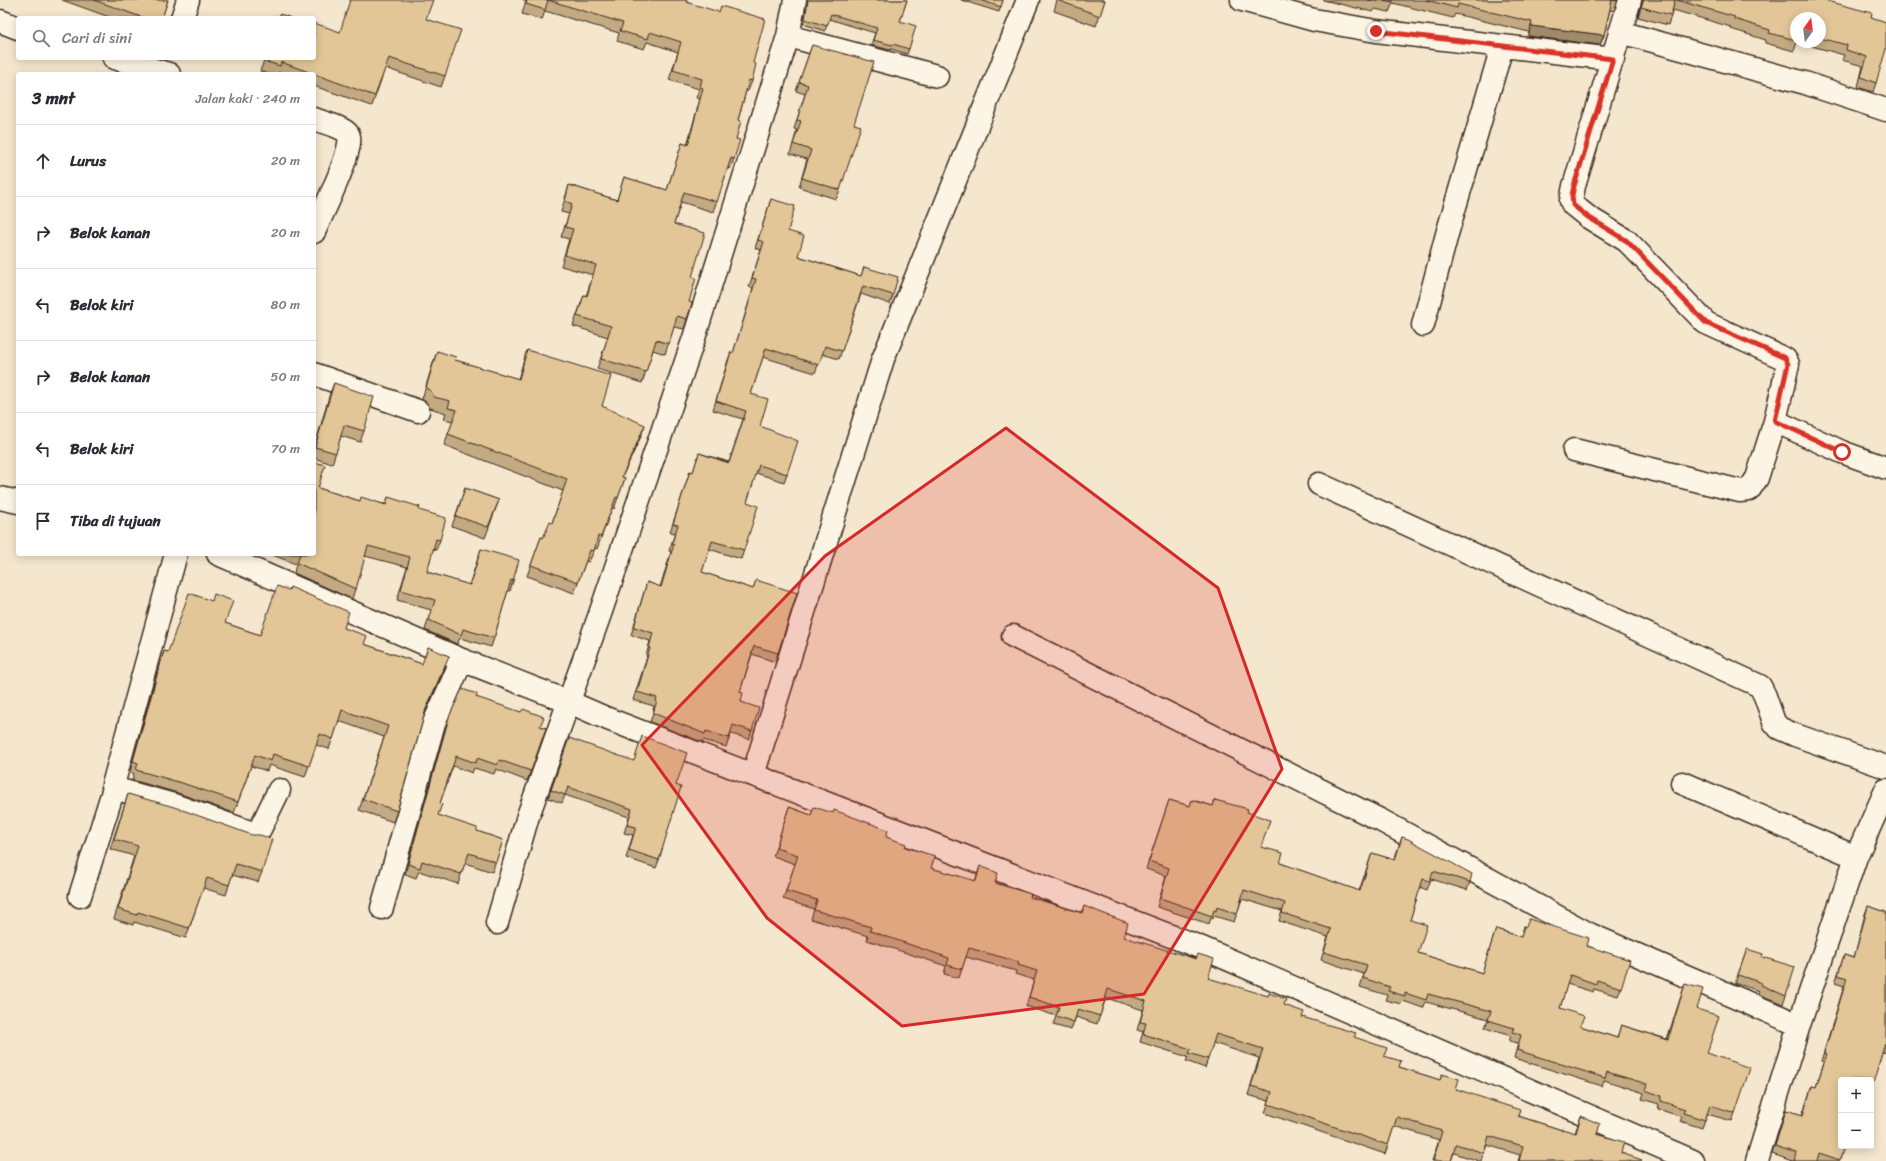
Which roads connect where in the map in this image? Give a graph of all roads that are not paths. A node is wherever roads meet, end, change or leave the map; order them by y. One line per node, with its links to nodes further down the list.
1 (188, 0): 6 (street)
2 (795, 0): 10 (street)
3 (1028, 0): 34 (street)
4 (1242, 0): 11 (street)
5 (1630, 0): 9 (street)
6 (183, 16)
7 (0, 21): 8 (street)
8 (16, 27)
9 (1620, 32): 12 (street); 16 (street)
10 (788, 36): 15 (street); 32 (street)
11 (1502, 47): 12 (street); 19 (street)
12 (1613, 59): 22 (street)
13 (125, 60): 14 (street)
14 (168, 68)
15 (937, 76)
16 (1886, 110)
17 (316, 120): 18 (street)
18 (316, 227)
19 (1423, 325)
20 (316, 375): 21 (street)
21 (418, 411)
22 (1775, 421): 23 (street); 24 (street)
23 (1574, 450)
24 (1886, 468)
25 (1319, 484): 33 (street)
26 (0, 498): 27 (street)
27 (16, 502)
28 (175, 556): 36 (street)
29 (223, 556): 31 (street)
30 (1014, 636): 43 (street)
31 (462, 660): 32 (street); 41 (street)
32 (569, 702): 34 (street); 42 (street)
33 (1886, 767)
34 (753, 775): 44 (street)
35 (1682, 783): 39 (street)
36 (114, 788): 37 (street); 40 (street)
37 (279, 790)
38 (1886, 790): 39 (street)
39 (1856, 857): 43 (street)
40 (80, 896)
41 (382, 908)
42 (496, 923)
43 (1799, 1024): 45 (street)
44 (1693, 1161)
45 (1757, 1161)

